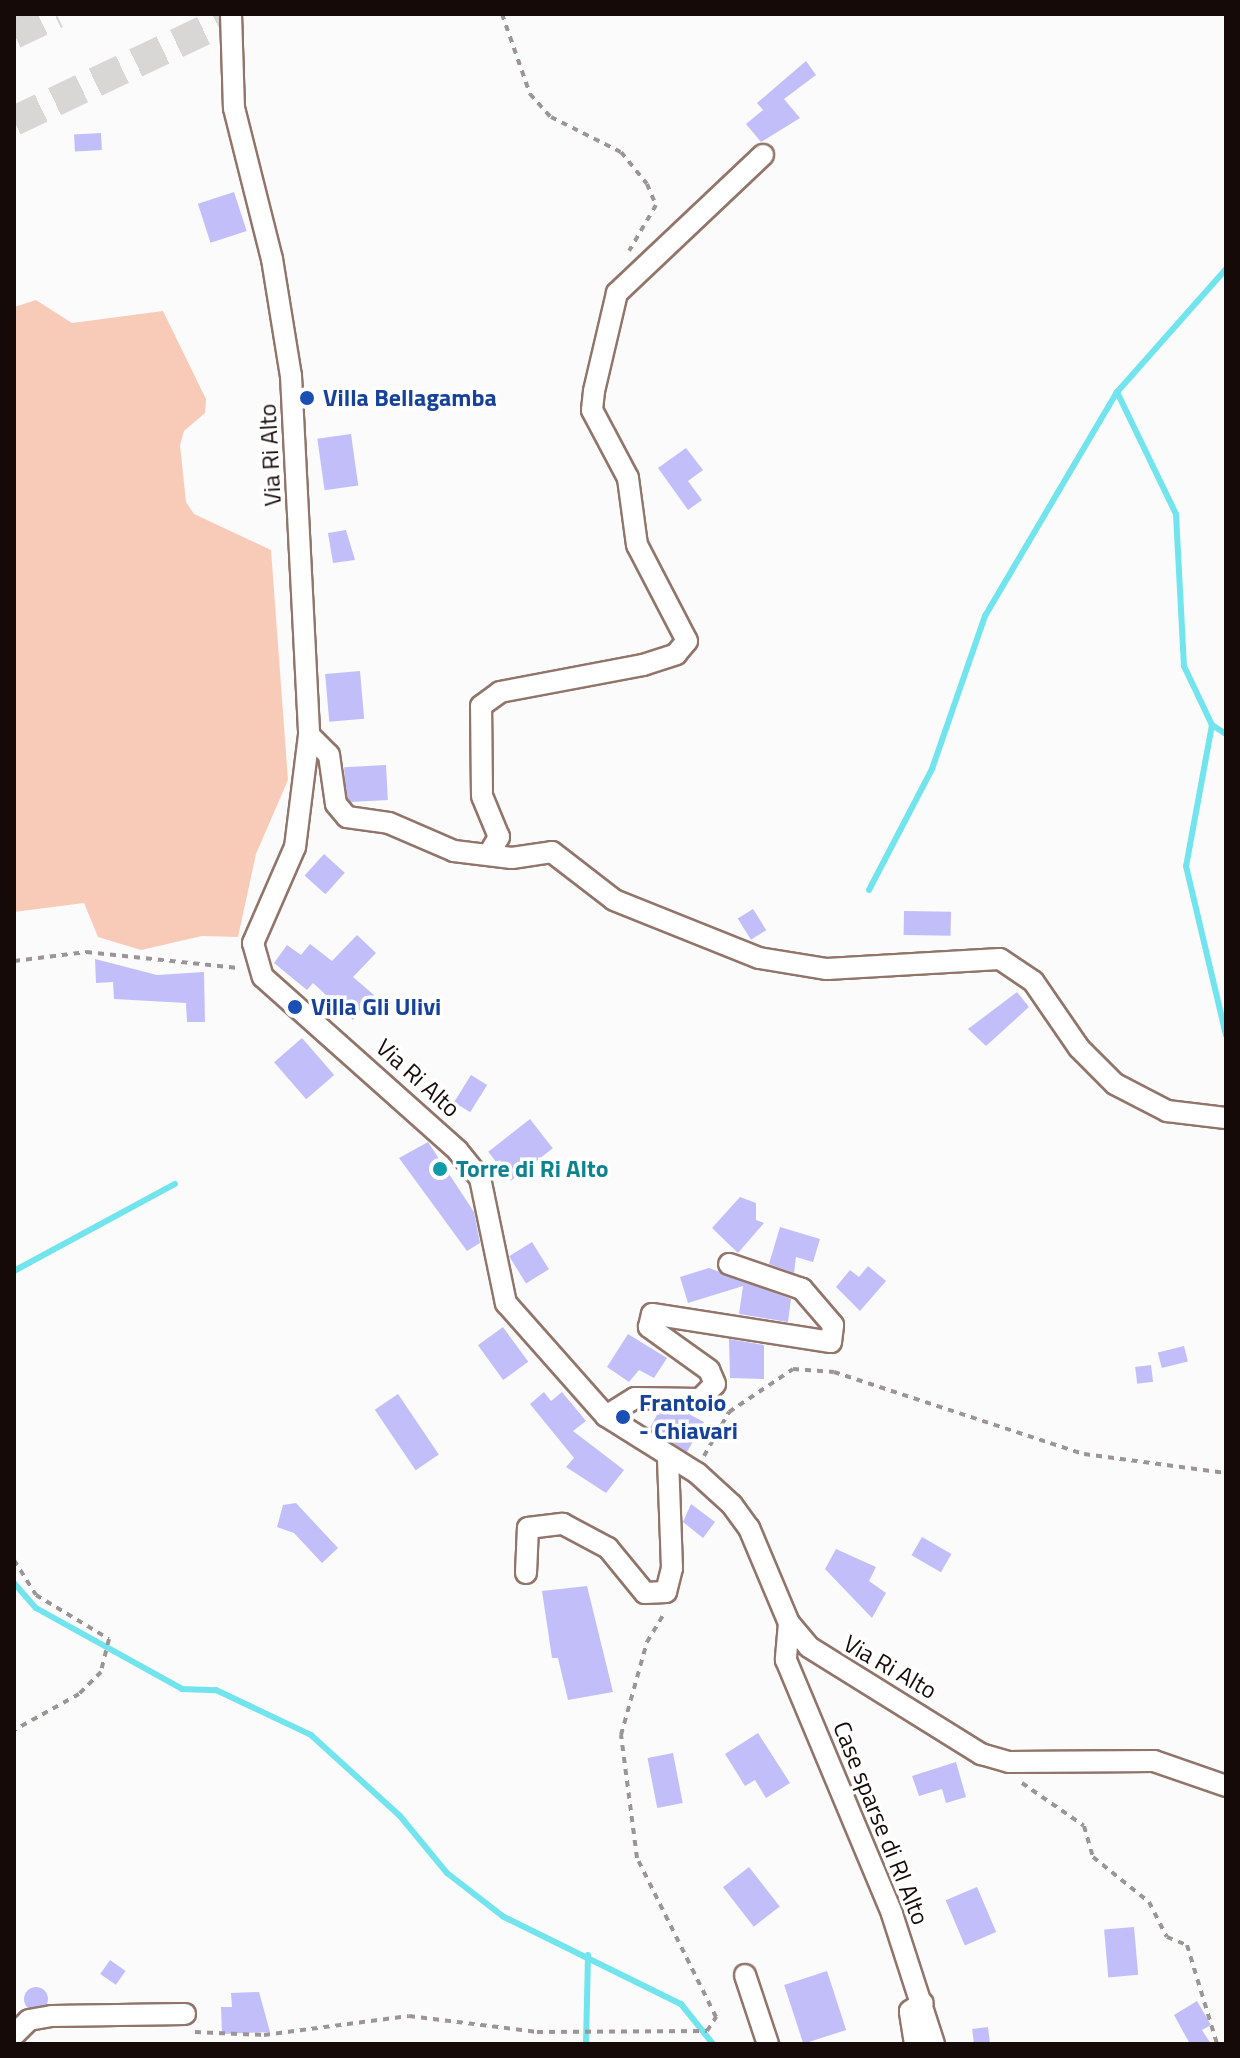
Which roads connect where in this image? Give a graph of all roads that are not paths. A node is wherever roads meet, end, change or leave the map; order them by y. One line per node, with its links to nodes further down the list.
1 (231, 14): 3 (street, Via Ri Alto)
2 (763, 155): 4 (street)
3 (309, 735): 4 (street); 7 (street, Via Ri Alto)
4 (489, 854): 5 (street)
5 (1226, 1118)
6 (729, 1264): 7 (street)
7 (606, 1416): 8 (street, Via Ri Alto)
8 (668, 1457): 9 (street); 10 (street, Via Ri Alto)
9 (526, 1573)
10 (789, 1623): 11 (street, Via Ri Alto); 13 (street, Case sparse di RI Alto)
11 (1226, 1786)
12 (745, 1975): 16 (street)
13 (923, 2003): 17 (street); 18 (street, Case sparse di RI Alto)
14 (188, 2022): 15 (street)
15 (14, 2035)
16 (768, 2044)
17 (915, 2044)
18 (934, 2044)

